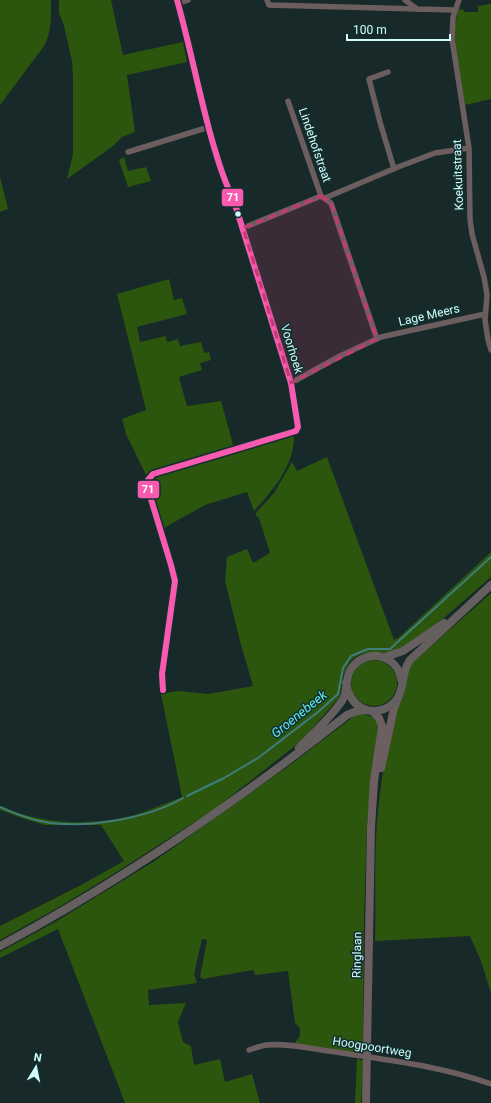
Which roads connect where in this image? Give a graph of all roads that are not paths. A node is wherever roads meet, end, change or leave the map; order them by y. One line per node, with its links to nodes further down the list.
1 (188, 0): 5 (street)
2 (267, 0): 6 (street)
3 (405, 0): 6 (street)
4 (459, 0): 7 (street, Koekuitstraat)
5 (177, 2): 10 (street, Voorhoek)
6 (417, 9): 7 (street)
7 (454, 10): 11 (street, Koekuitstraat)
8 (388, 72): 13 (street)
9 (288, 101): 14 (street, Lindehofstraat)
10 (209, 127): 12 (street); 15 (street, Voorhoek)
11 (469, 148): 13 (street, Lindehofstraat); 16 (street, Koekuitstraat)
12 (128, 152)
13 (394, 169): 14 (street, Lindehofstraat)
14 (323, 197): 15 (street, Lindehofstraat); 17 (street, Lindehofstraat)
15 (243, 228): 19 (street, Voorhoek)
16 (485, 314): 17 (street, Lage Meers); 18 (street, Koekuitstraat)
17 (377, 339): 19 (street, Lage Meers)
18 (491, 350)
19 (291, 383): 25 (street, Voorhoek)
20 (491, 585): 21 (main road)
21 (473, 601): 22 (main road); 24 (main road)
22 (385, 658): 23 (main road); 24 (main road)
23 (346, 683): 27 (main road); 28 (main road)
24 (402, 684): 26 (main road)
25 (163, 690)
26 (399, 695): 27 (main road); 29 (main road, Ringlaan)
27 (369, 710): 28 (main road); 29 (main road, Ringlaan)
28 (279, 766): 30 (main road)
29 (372, 808): 32 (main road, Ringlaan)
30 (0, 946)
31 (249, 1050): 32 (street, Hoogpoortweg)
32 (367, 1057): 33 (street, Hoogpoortweg); 34 (main road, Ringlaan)
33 (491, 1084)
34 (366, 1103)

